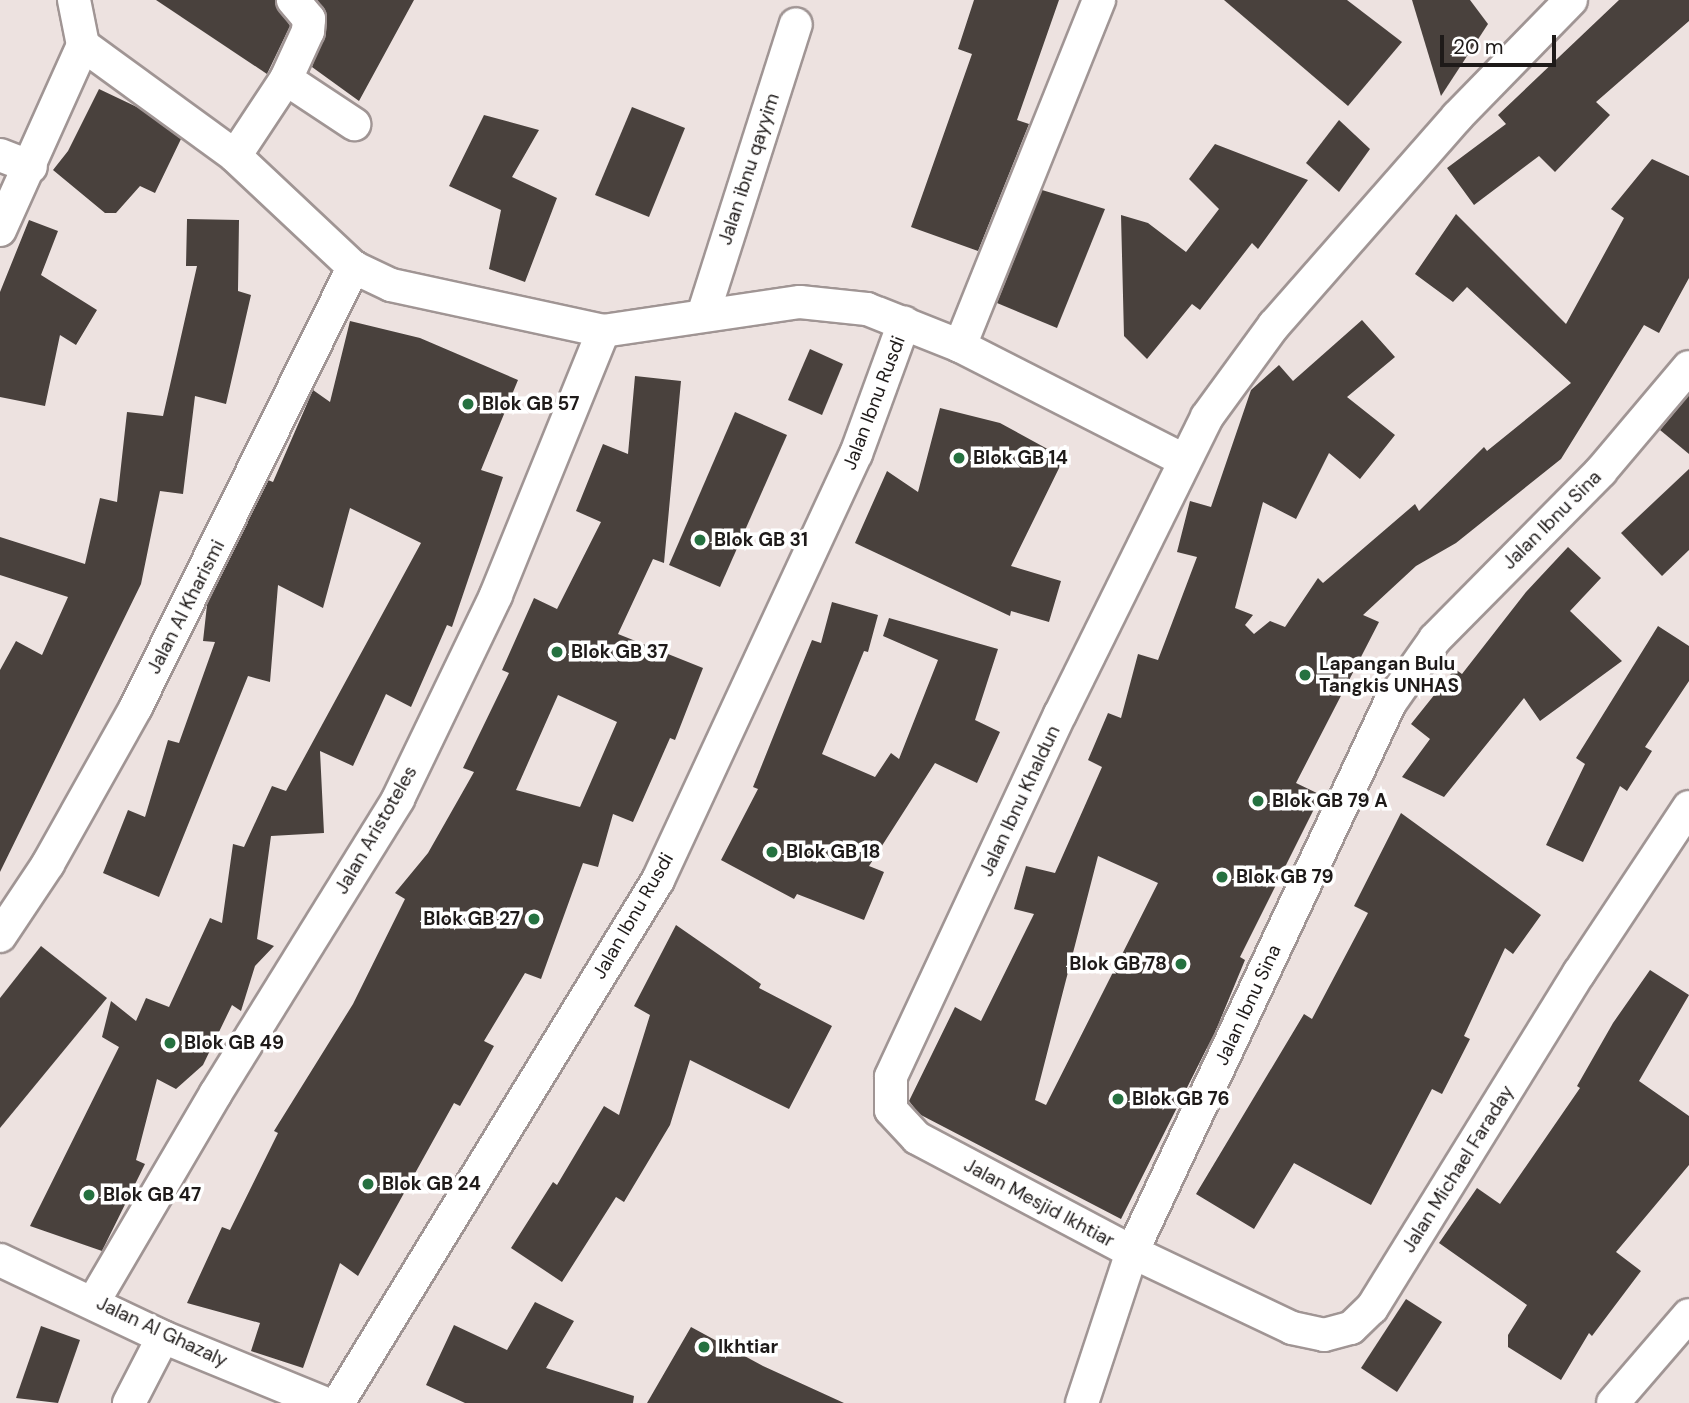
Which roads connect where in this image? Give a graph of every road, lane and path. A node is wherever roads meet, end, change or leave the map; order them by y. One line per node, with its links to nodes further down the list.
1 (74, 0): 6 (street)
2 (293, 0): 7 (street)
3 (1099, 0): 17 (street)
4 (1571, 0): 19 (street, Jalan Ibnu Khaldun)
5 (796, 24): 14 (street, Jalan ibnu qayyim)
6 (83, 45): 10 (street); 11 (street)
7 (286, 79): 8 (street); 10 (street)
8 (354, 124)
9 (0, 155): 11 (street)
10 (235, 156): 13 (street)
11 (31, 167): 12 (street)
12 (0, 230)
13 (353, 267): 16 (street); 21 (street, Jalan Al Kharismi)
14 (703, 315): 15 (street); 16 (street)
15 (904, 323): 17 (street); 30 (street, Jalan Ibnu Rusdi)
16 (603, 331): 25 (street, Jalan Aristoteles)
17 (960, 346): 19 (street)
18 (1689, 368): 23 (street, Jalan Ibnu Sina)
19 (1184, 460): 22 (street, Jalan Ibnu Khaldun)
20 (1689, 807): 23 (street, Jalan Michael Faraday)
21 (0, 936)
22 (917, 1138): 23 (street, Jalan Mesjid Ikhtiar)
23 (1132, 1252): 31 (street, Jalan Mesjid Ikhtiar)
24 (0, 1260): 25 (street, Jalan Al Ghazaly)
25 (94, 1301): 27 (street, Jalan Al Ghazaly)
26 (1689, 1315): 32 (street)
27 (163, 1337): 28 (street); 29 (street, Jalan Al Ghazaly)
28 (129, 1403)
29 (324, 1403)
30 (338, 1403)
31 (1082, 1403)
32 (1613, 1403)

